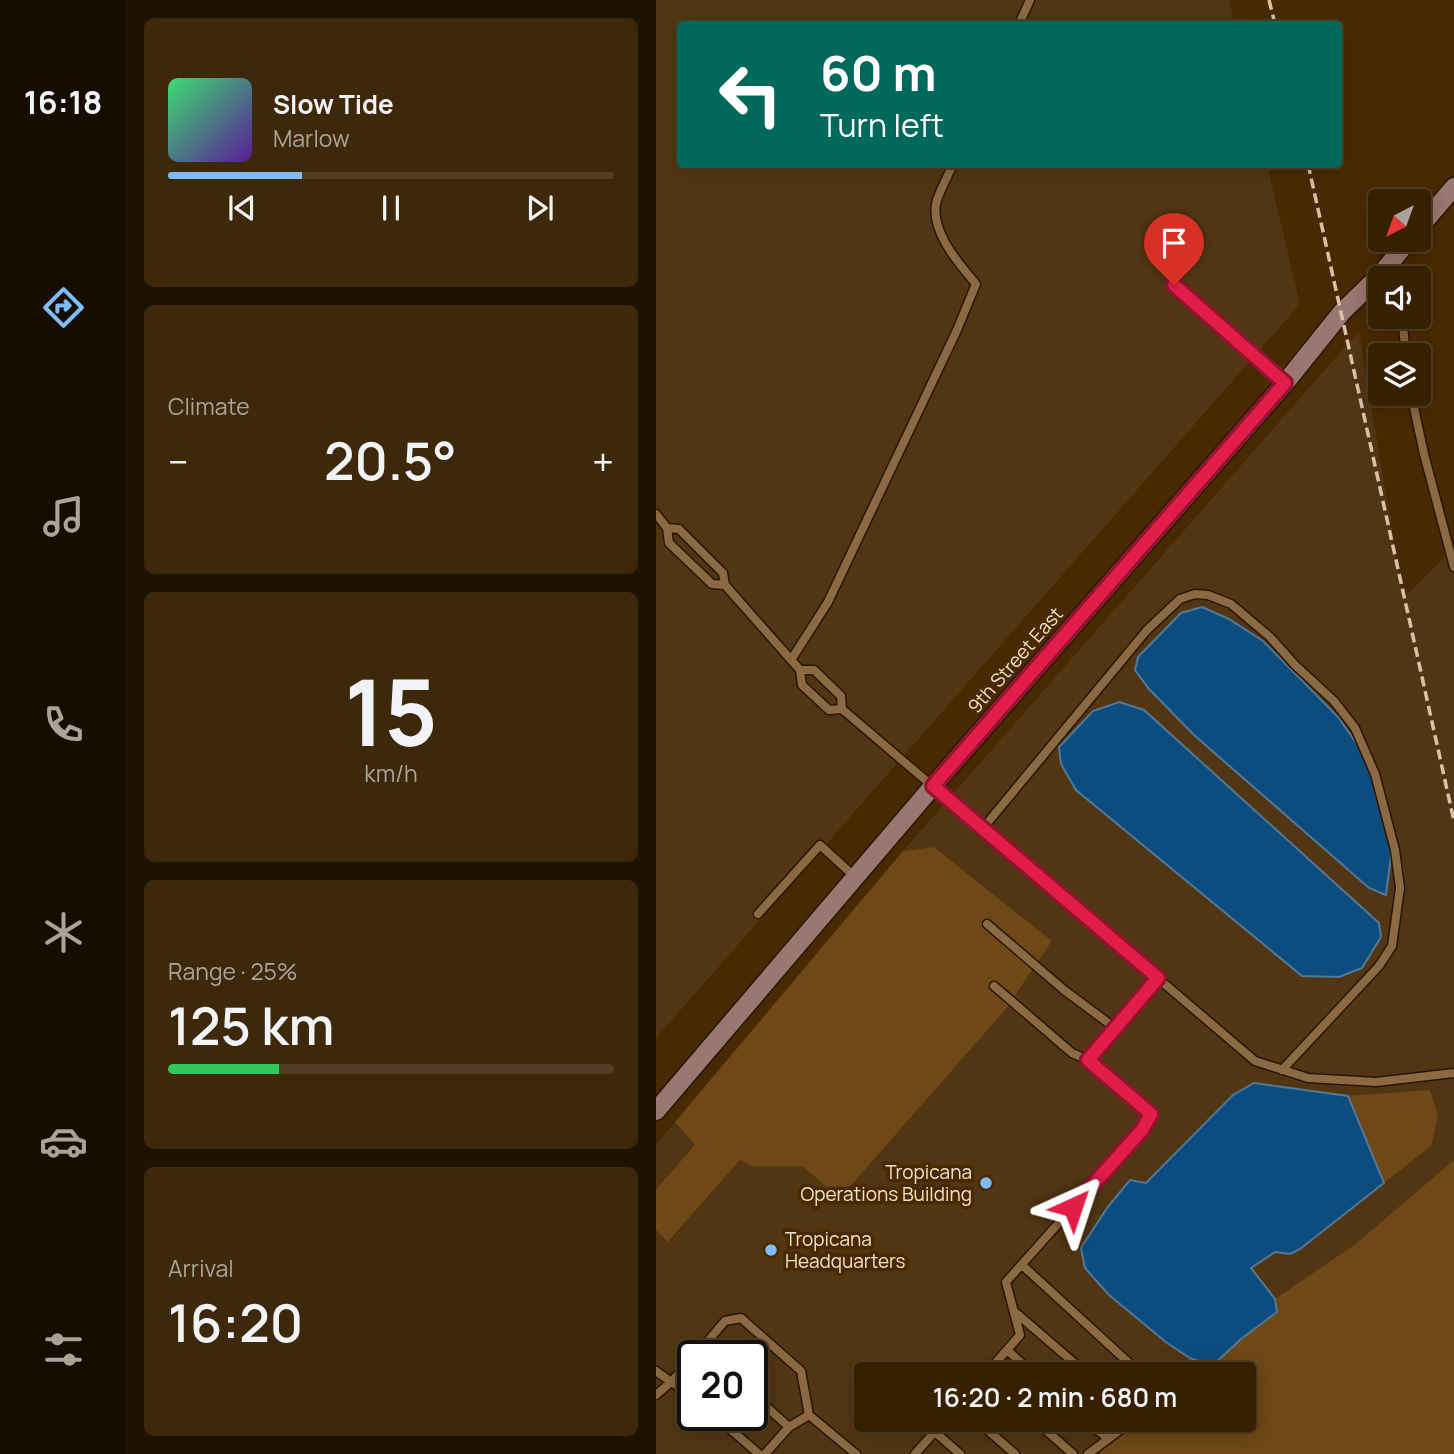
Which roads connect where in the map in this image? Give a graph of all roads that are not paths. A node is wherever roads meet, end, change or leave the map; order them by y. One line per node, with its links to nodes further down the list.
1 (1030, 0): 2 (lane)
2 (1020, 21)
3 (952, 168): 14 (lane)
4 (1451, 192): 5 (street)
5 (1431, 214)
6 (1174, 285): 8 (lane)
7 (1368, 289): 8 (street, 9th Street East)
8 (1285, 383): 17 (street, 9th Street East)
9 (1414, 406): 12 (lane)
10 (656, 514): 11 (lane)
11 (667, 528): 13 (lane); 13 (lane)
12 (1454, 567)
13 (725, 585): 14 (lane)
14 (791, 660): 15 (lane)
15 (801, 670): 16 (lane); 16 (lane)
16 (842, 709): 17 (lane)
17 (933, 786): 18 (lane); 19 (street, 9th Street East)
18 (984, 827): 22 (lane); 26 (lane)
19 (855, 877): 20 (lane); 28 (street, 9th Street East)
20 (758, 915)
21 (987, 924): 24 (lane)
22 (1158, 978): 24 (lane); 26 (lane)
23 (994, 986): 25 (lane)
24 (1115, 1028): 25 (lane)
25 (1088, 1060): 29 (lane)
26 (1282, 1070): 27 (lane)
27 (1454, 1073)
28 (656, 1111)
29 (1022, 1265): 30 (lane); 38 (lane)
30 (1014, 1311): 34 (lane); 37 (lane)
31 (709, 1340): 32 (lane)
32 (766, 1340)
33 (768, 1342): 45 (lane)
34 (1007, 1350): 35 (lane); 36 (lane)
35 (996, 1362)
36 (1020, 1362)
37 (1073, 1362)
38 (1128, 1362)
39 (656, 1371): 41 (lane)
40 (677, 1375): 41 (lane)
41 (671, 1382): 42 (lane); 43 (lane)
42 (677, 1386)
43 (656, 1395)
44 (768, 1408): 46 (lane)
45 (809, 1415): 46 (lane); 56 (lane)
46 (789, 1427): 55 (lane)
47 (732, 1431): 54 (lane)
48 (935, 1432): 57 (lane); 58 (lane)
49 (990, 1432): 59 (lane)
50 (1048, 1432): 60 (lane)
51 (1100, 1432): 53 (lane)
52 (1117, 1432): 53 (lane)
53 (1108, 1439): 61 (lane)
54 (759, 1454)
55 (765, 1454)
56 (856, 1454)
57 (915, 1454)
58 (960, 1454)
59 (1015, 1454)
60 (1073, 1454)
61 (1088, 1454)

